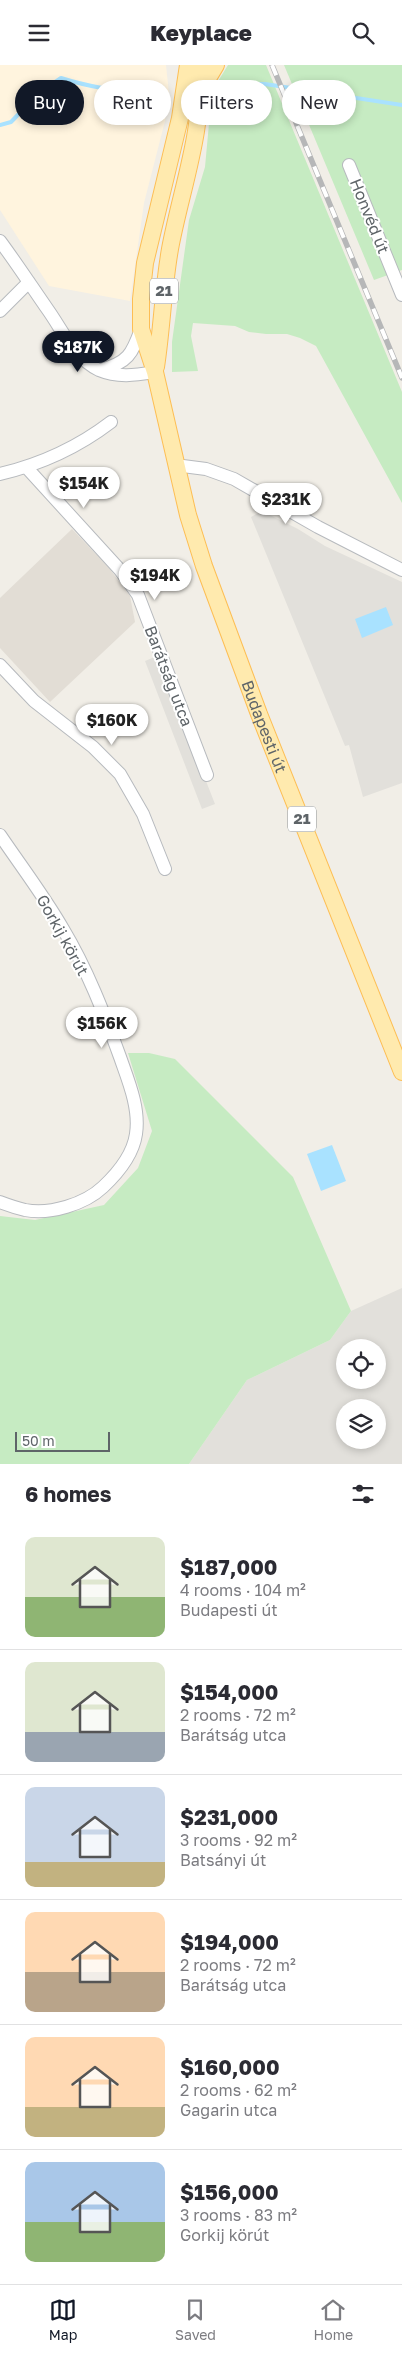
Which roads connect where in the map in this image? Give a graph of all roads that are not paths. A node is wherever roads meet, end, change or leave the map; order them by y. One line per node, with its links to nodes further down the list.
1 (188, 65): 12 (main road, Budapesti út / 21)
2 (199, 65): 4 (main road, 21)
3 (216, 65): 5 (main road)
4 (200, 80)
5 (207, 80)
6 (196, 125): 14 (main road, 21)
7 (349, 165): 10 (street, Honvéd út)
8 (0, 241): 9 (street)
9 (29, 282): 11 (street); 13 (street)
10 (402, 295)
11 (0, 311)
12 (142, 329): 13 (street, Budapesti út); 14 (main road, Budapesti út / 21)
13 (100, 370): 14 (street)
14 (155, 372): 16 (main road, Budapesti út / 21)
15 (111, 422): 17 (street)
16 (175, 465): 19 (street); 24 (main road, Budapesti út / 21)
17 (27, 467): 18 (street); 21 (street, Barátság utca)
18 (0, 473)
19 (402, 570)
20 (0, 665): 23 (street)
21 (207, 775)
22 (0, 835): 25 (street, Gorkij körút)
23 (165, 869)
24 (402, 1072)
25 (0, 1202)

